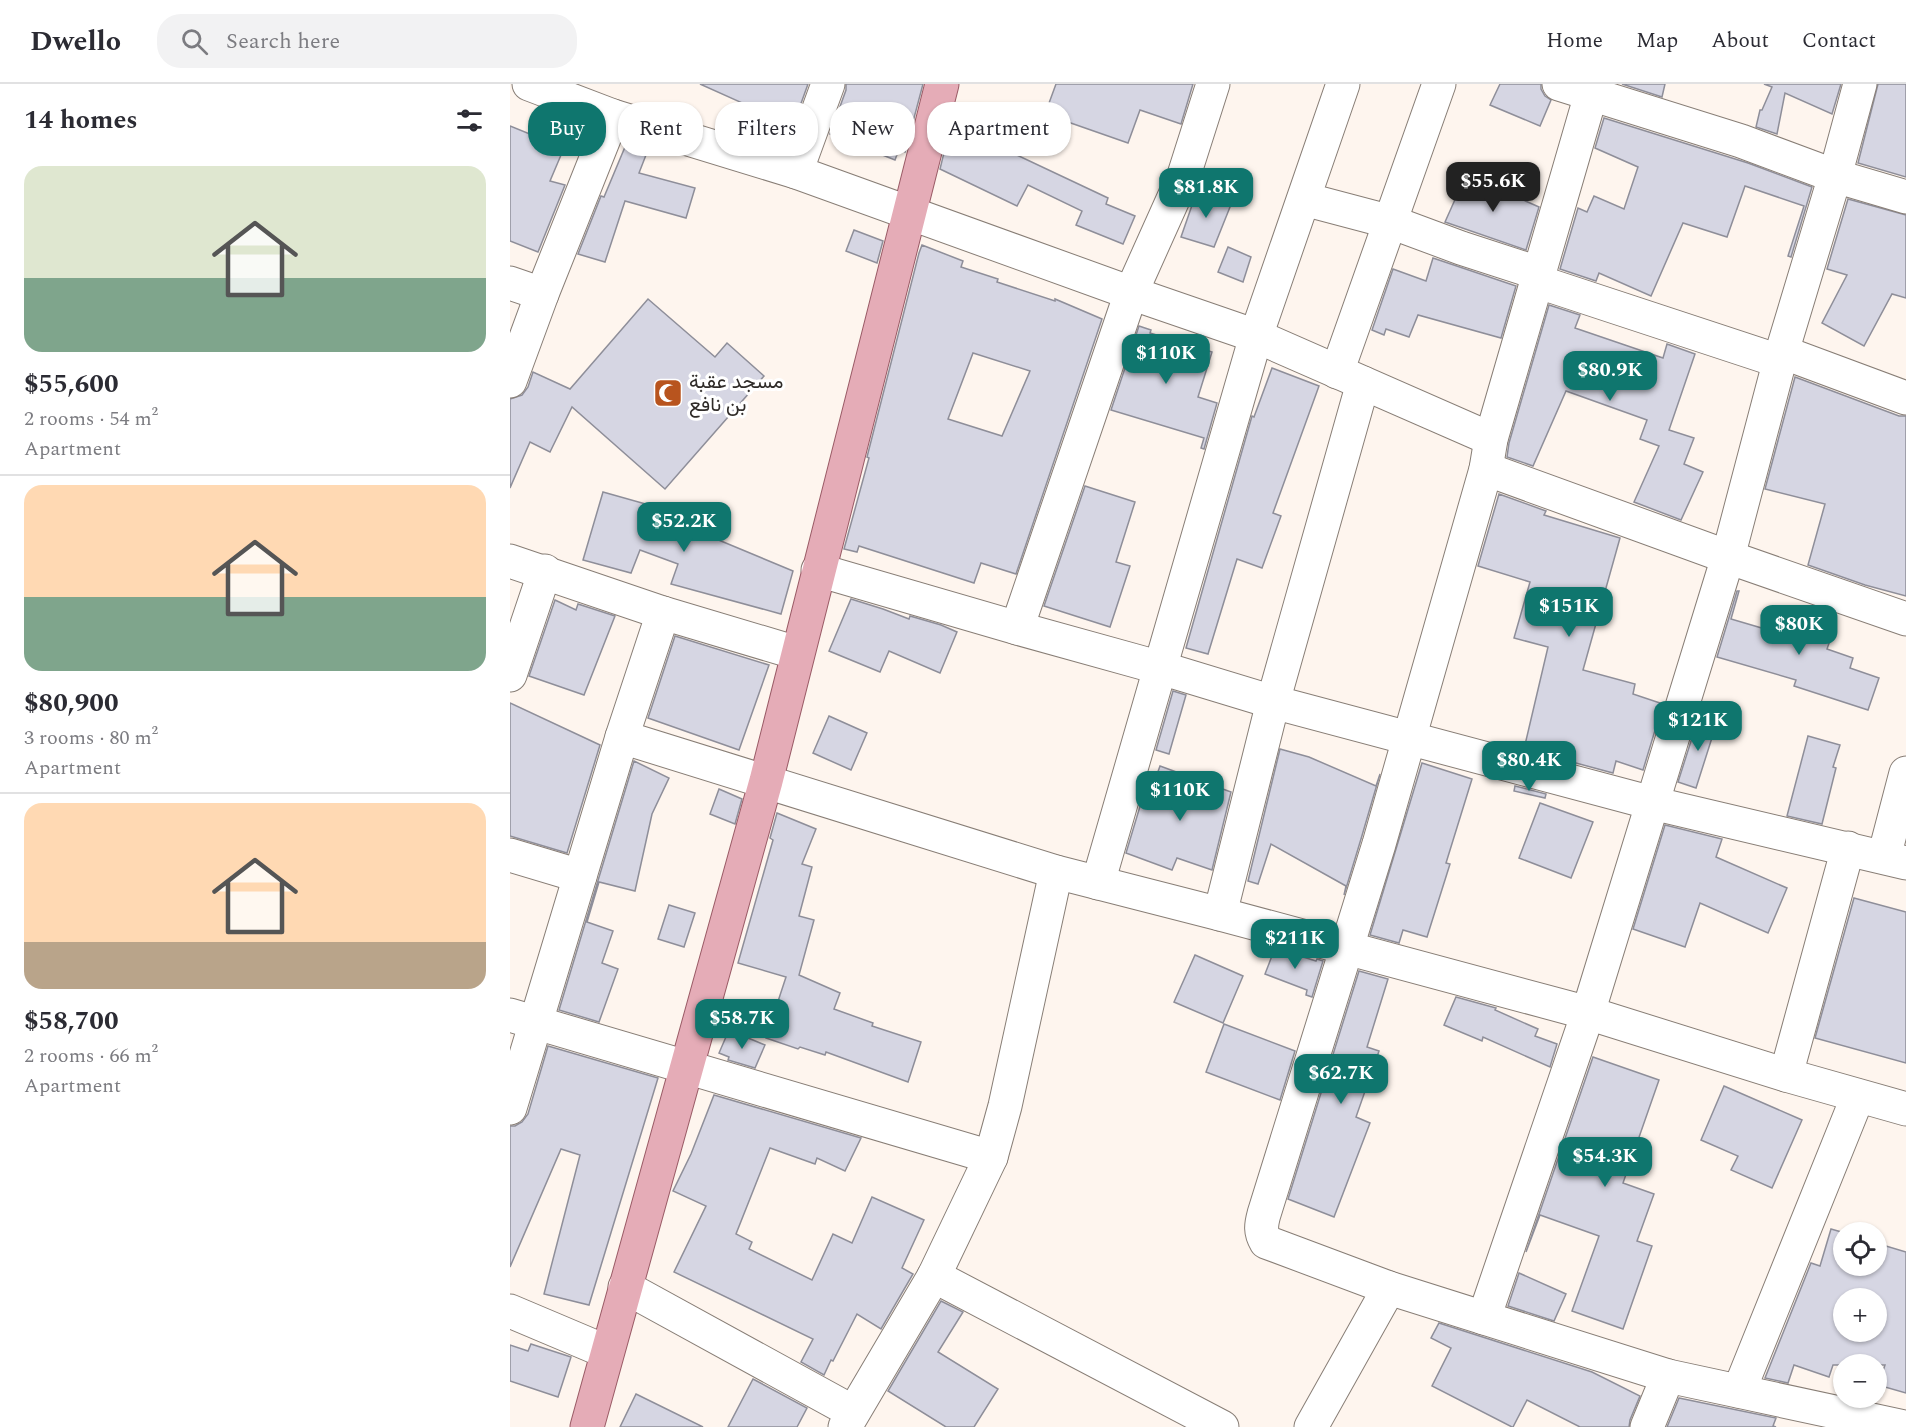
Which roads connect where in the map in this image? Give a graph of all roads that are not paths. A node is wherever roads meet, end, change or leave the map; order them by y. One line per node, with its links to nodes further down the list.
1 (529, 84): 10 (street)
2 (828, 84): 13 (street)
3 (942, 84): 17 (main road)
4 (1213, 84): 21 (street)
5 (1343, 84): 16 (street)
6 (1439, 84): 18 (street)
7 (1559, 84): 9 (street)
8 (1860, 84): 14 (street)
9 (1593, 89): 14 (street); 19 (street)
10 (601, 102)
11 (606, 103): 13 (street)
12 (588, 156): 22 (street)
13 (796, 172): 17 (street)
14 (1835, 176): 15 (street); 24 (street)
15 (1906, 197)
16 (1304, 199): 18 (street); 23 (street)
17 (909, 213): 21 (street); 31 (main road)
18 (1391, 222): 19 (street); 25 (street)
19 (1537, 277): 24 (street); 28 (street)
20 (510, 284): 22 (street)
21 (1131, 293): 23 (street); 35 (street)
22 (542, 294): 26 (street)
23 (1256, 336): 25 (street); 37 (street)
24 (1780, 356): 27 (street); 29 (street)
25 (1350, 378): 28 (street); 39 (street)
26 (510, 381)
27 (1906, 398)
28 (1488, 454): 29 (street); 41 (street)
29 (1728, 557): 34 (street); 44 (street)
30 (510, 561): 32 (street)
31 (818, 570): 35 (street); 36 (main road)
32 (545, 571): 33 (street); 38 (street)
33 (663, 613): 36 (street); 40 (street)
34 (1906, 619)
35 (1017, 628): 37 (street)
36 (797, 653): 43 (main road)
37 (1161, 668): 39 (street); 50 (street)
38 (510, 675)
39 (1273, 702): 41 (street); 51 (street)
40 (622, 737): 43 (street); 49 (street)
41 (1409, 739): 44 (street); 52 (street)
42 (1906, 773): 47 (street)
43 (766, 781): 48 (street); 55 (main road)
44 (1652, 803): 45 (street); 53 (street)
45 (1848, 848): 47 (street); 56 (street)
46 (510, 855): 49 (street)
47 (1895, 860)
48 (1056, 872): 50 (street); 60 (street)
49 (580, 876): 54 (street)
50 (1098, 883): 51 (street)
51 (1220, 914): 52 (street)
52 (1347, 949): 53 (street); 63 (street)
53 (1588, 1013): 56 (street); 65 (street)
54 (523, 1018): 55 (street); 58 (street)
55 (688, 1068): 60 (street); 62 (main road)
56 (1786, 1075): 57 (street)
57 (1858, 1096): 59 (street); 68 (street)
58 (510, 1108)
59 (1906, 1109)
60 (991, 1156): 61 (street)
61 (934, 1276): 69 (street); 70 (street)
62 (626, 1287): 66 (main road); 70 (street)
63 (1389, 1288): 65 (street); 74 (street)
64 (510, 1311): 66 (street)
65 (1484, 1318): 67 (street)
66 (607, 1352): 72 (main road)
67 (1668, 1376): 68 (street); 75 (street)
68 (1739, 1391): 71 (street)
69 (1182, 1418): 73 (street)
70 (849, 1419)
71 (1843, 1420): 76 (street)
72 (587, 1427)
73 (1222, 1427)
74 (1311, 1427)
75 (1647, 1427)
76 (1904, 1427)

